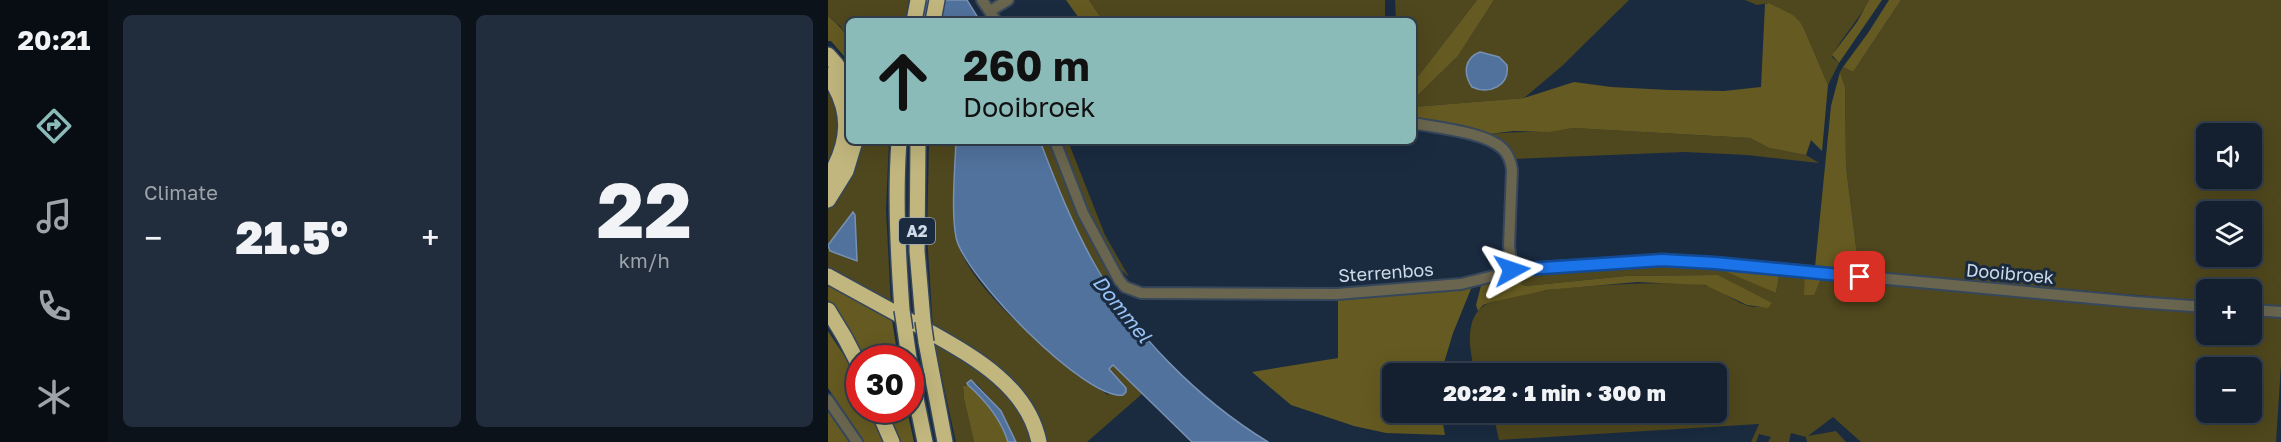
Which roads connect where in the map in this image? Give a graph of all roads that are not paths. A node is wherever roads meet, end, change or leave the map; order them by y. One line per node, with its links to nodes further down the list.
1 (918, 0): 6 (highway)
2 (937, 0): 7 (highway)
3 (982, 0): 5 (street)
4 (1008, 0): 5 (street)
5 (993, 16)
6 (915, 18)
7 (934, 18)
8 (828, 55): 10 (highway)
9 (828, 75): 16 (highway)
10 (846, 81)
11 (1416, 124): 18 (street)
12 (854, 144): 17 (highway)
13 (900, 144): 26 (highway, A2, bridge)
14 (918, 144): 33 (highway, A2, bridge)
15 (1055, 144): 18 (street, Sterrenbos)
16 (828, 179)
17 (828, 200)
18 (1512, 270): 19 (street, Sterrenbos)
19 (1810, 272): 21 (street, Dooibroek)
20 (828, 276): 34 (highway)
21 (2196, 306)
22 (828, 310): 25 (highway)
23 (2262, 311): 24 (street)
24 (2281, 312)
25 (848, 345)
26 (907, 345)
27 (828, 400): 30 (street)
28 (884, 423): 31 (highway)
29 (921, 423): 32 (highway)
30 (857, 442)
31 (892, 442)
32 (925, 442)
33 (945, 442)
34 (1039, 442)

